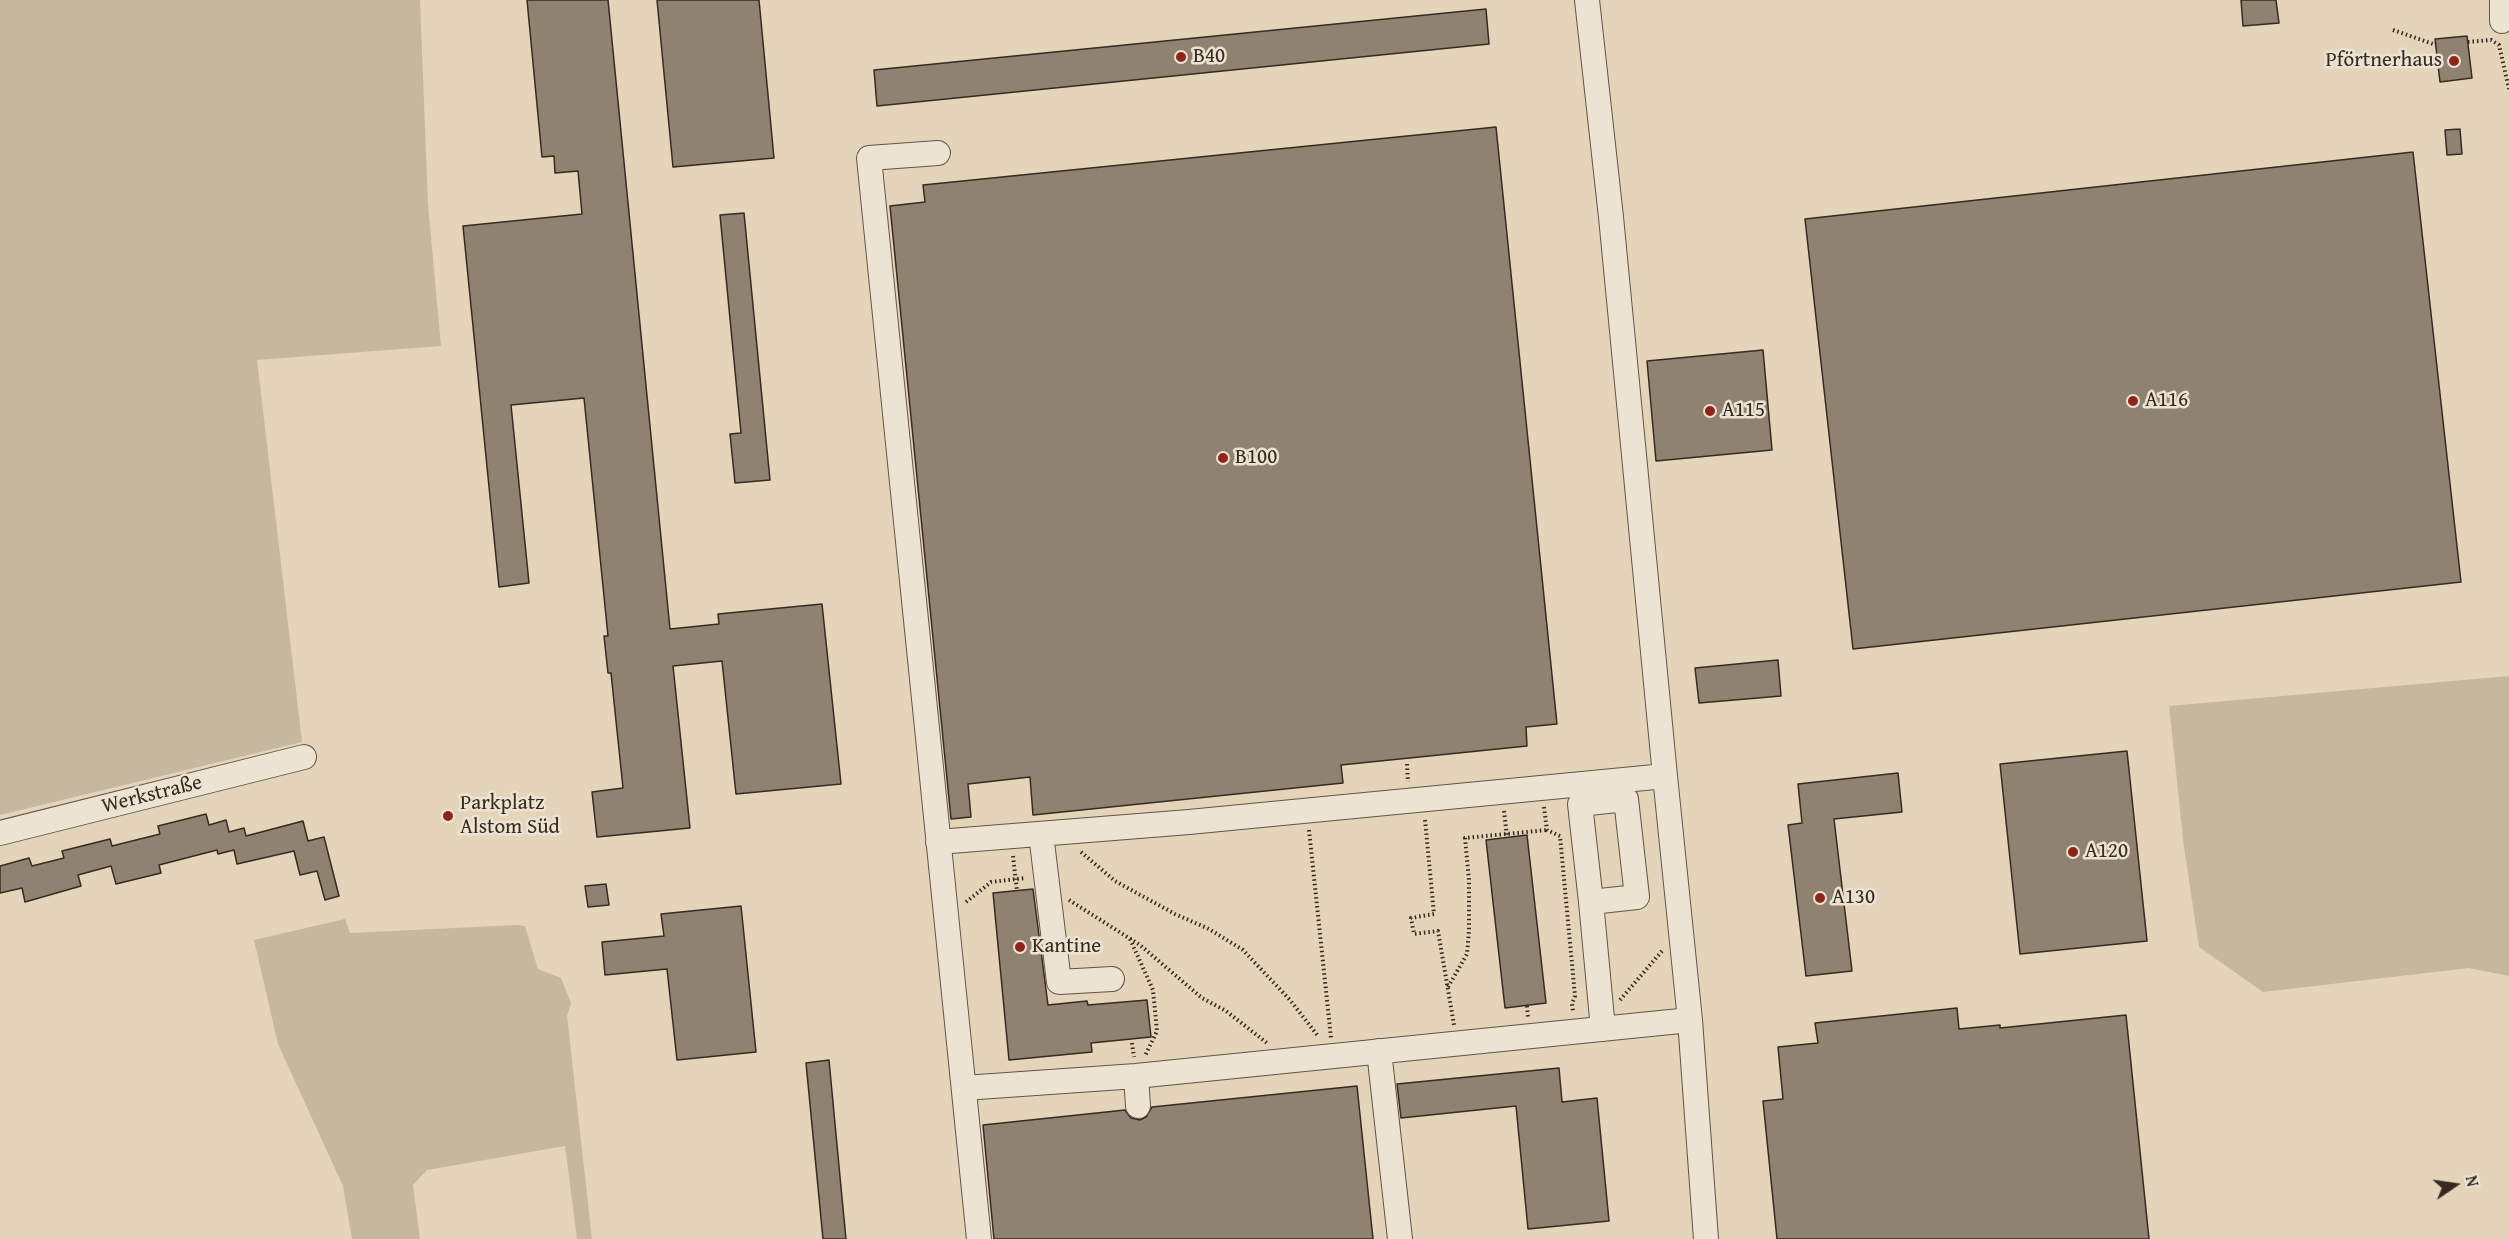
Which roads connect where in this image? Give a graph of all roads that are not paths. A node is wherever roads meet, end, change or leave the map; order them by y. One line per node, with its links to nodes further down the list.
1 (1587, 0): 4 (street)
2 (938, 153): 7 (street)
3 (304, 757): 5 (street, Werkstraße)
4 (1665, 776): 6 (street); 10 (street)
5 (0, 833)
6 (1049, 833): 7 (street); 9 (street)
7 (938, 842): 14 (street)
8 (1591, 902): 11 (street)
9 (1112, 979)
10 (1690, 1020): 11 (street); 18 (street)
11 (1602, 1025): 12 (street)
12 (1379, 1051): 13 (street); 17 (street)
13 (1136, 1076): 14 (street); 15 (street)
14 (963, 1088): 16 (street)
15 (1138, 1106)
16 (979, 1239)
17 (1400, 1239)
18 (1706, 1239)

